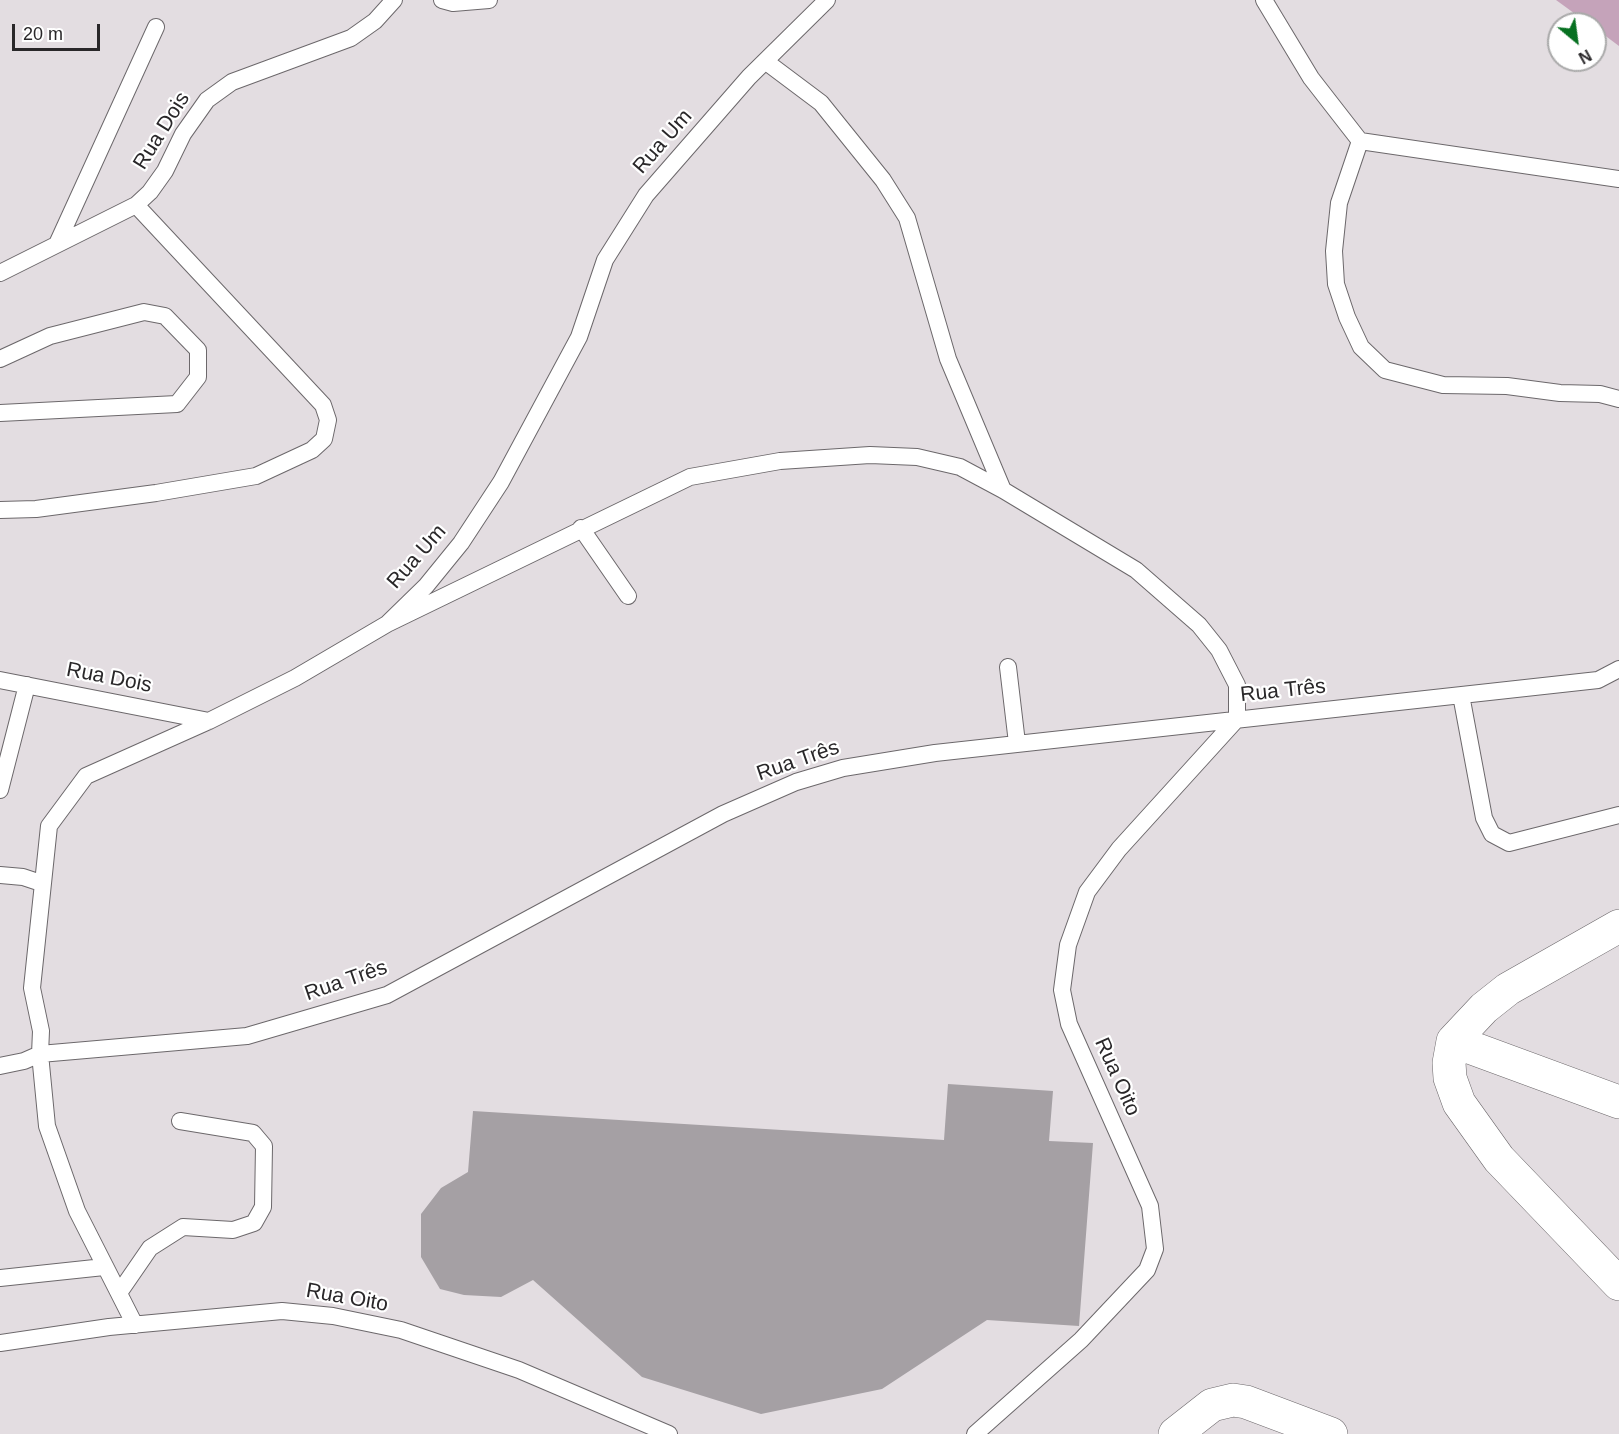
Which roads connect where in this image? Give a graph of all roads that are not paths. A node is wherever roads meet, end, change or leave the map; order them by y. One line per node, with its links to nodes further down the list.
1 (394, 0): 10 (lane, Rua Dois)
2 (442, 0): 3 (lane)
3 (489, 0)
4 (827, 0): 7 (lane, Rua Um)
5 (1264, 0): 8 (lane)
6 (156, 27): 11 (lane)
7 (765, 61): 16 (lane); 20 (lane, Rua Um)
8 (1360, 141): 9 (lane); 14 (lane)
9 (1619, 179)
10 (136, 205): 11 (lane, Rua Dois); 17 (lane)
11 (57, 244): 12 (lane, Rua Dois)
12 (0, 273)
13 (0, 359): 15 (lane)
14 (1619, 399)
15 (0, 413)
16 (1003, 490): 18 (lane); 26 (lane)
17 (0, 510)
18 (581, 528): 19 (lane); 20 (lane)
19 (628, 596)
20 (387, 624): 27 (lane, Rua Um)
21 (1008, 667): 28 (lane)
22 (1619, 669): 25 (lane, Rua Três)
23 (0, 680): 24 (lane, Rua Dois)
24 (27, 685): 27 (lane, Rua Dois); 29 (lane)
25 (1461, 695): 26 (lane, Rua Três); 30 (lane)
26 (1238, 719): 28 (lane, Rua Três); 46 (lane, Rua Oito)
27 (209, 721): 32 (lane, Rua Um)
28 (1017, 743): 35 (lane, Rua Três)
29 (0, 790)
30 (1619, 815)
31 (0, 875): 32 (lane)
32 (42, 883): 35 (lane, Rua Um)
33 (1619, 926): 34 (street)
34 (1454, 1041): 37 (street); 41 (street)
35 (40, 1054): 36 (lane, Rua Três); 39 (lane, Rua Um)
36 (0, 1066)
37 (1619, 1102)
38 (180, 1121): 42 (lane)
39 (104, 1267): 40 (lane); 42 (lane, Rua Um)
40 (0, 1278)
41 (1619, 1284)
42 (118, 1293): 43 (lane, Rua Um)
43 (135, 1324): 44 (lane, Rua Oito); 45 (lane, Rua Oito)
44 (0, 1343)
45 (669, 1434)
46 (975, 1434)
47 (1175, 1434): 48 (street)
48 (1331, 1434)

